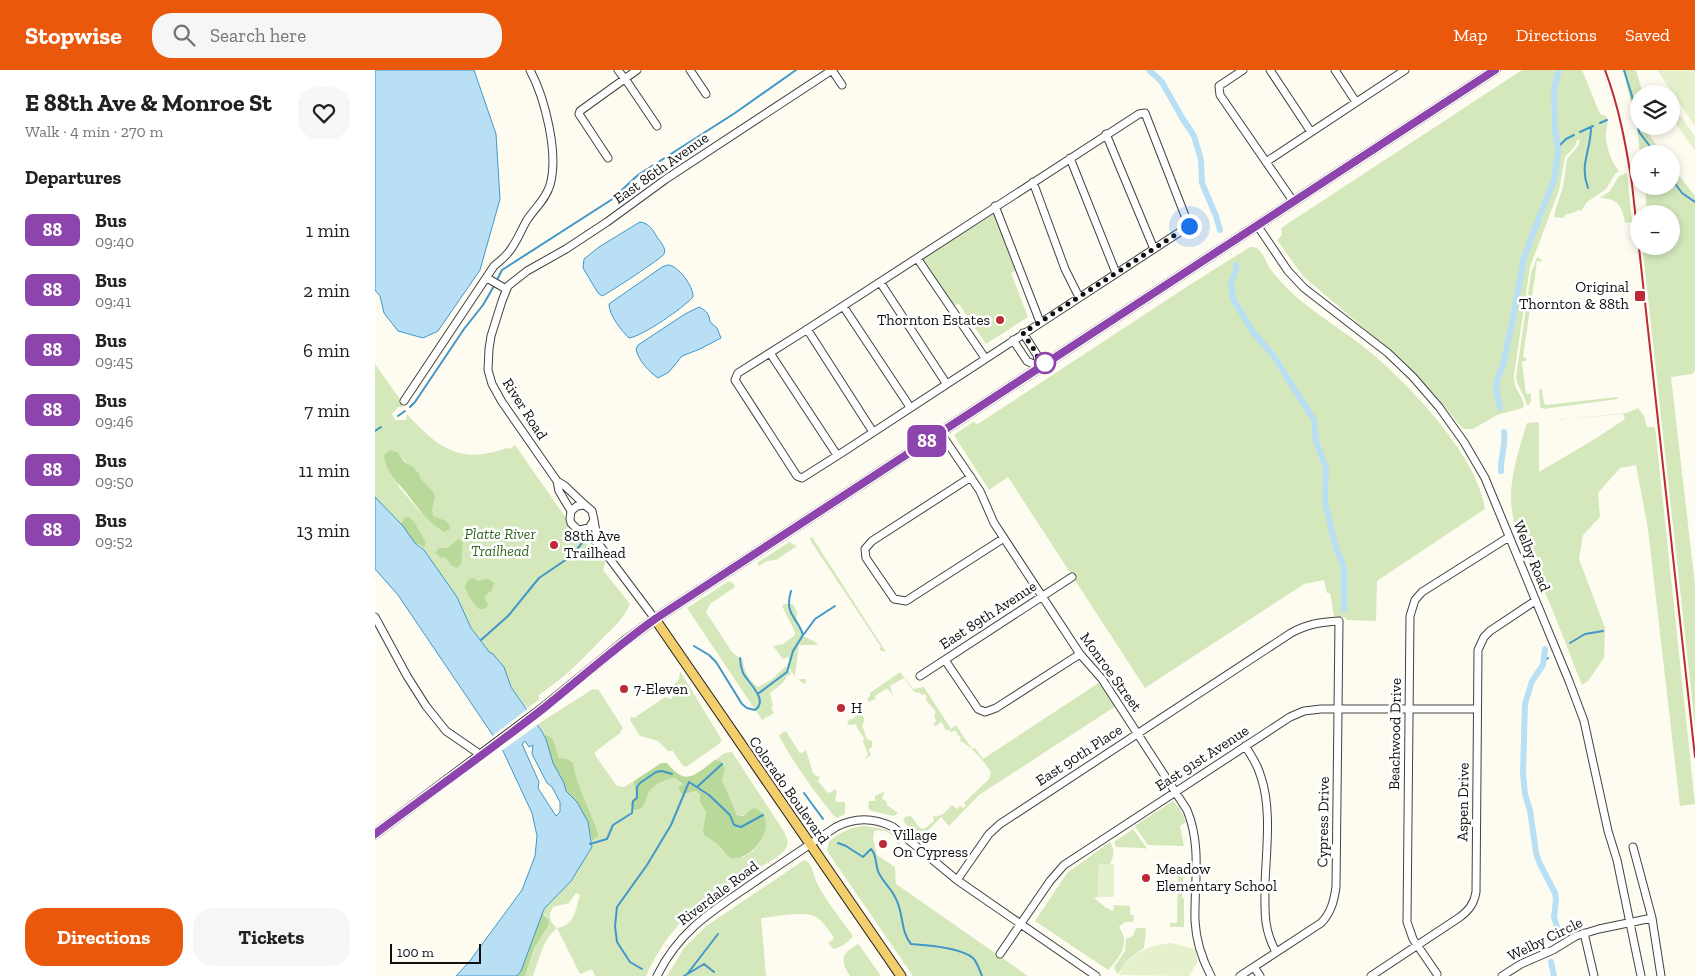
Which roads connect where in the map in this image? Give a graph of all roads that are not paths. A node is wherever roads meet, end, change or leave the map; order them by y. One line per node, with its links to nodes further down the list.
1 (530, 70): 28 (street)
2 (618, 70): 11 (street)
3 (637, 70): 11 (street)
4 (690, 70): 13 (street)
5 (832, 70): 12 (street); 30 (street, East 86th Avenue)
6 (1243, 70): 20 (street)
7 (1270, 70): 16 (street)
8 (1335, 70): 14 (street)
9 (1495, 70): 22 (main road)
10 (1402, 71): 14 (street)
11 (625, 78): 15 (street); 18 (street)
12 (842, 85)
13 (706, 94)
14 (1356, 102): 16 (street)
15 (657, 126)
16 (1311, 132): 20 (street)
17 (1106, 134): 19 (street); 25 (street); 25 (street)
18 (608, 158)
19 (1070, 158): 21 (street); 27 (street)
20 (1266, 162): 22 (street)
21 (1033, 182): 23 (street); 31 (street)
22 (1293, 201): 24 (main road)
23 (995, 206): 26 (street); 33 (street)
24 (1257, 225): 39 (main road); 52 (street, Welby Road)
25 (1154, 249): 27 (street)
26 (917, 258): 29 (street); 38 (street)
27 (1116, 273): 31 (street)
28 (490, 280): 30 (street); 41 (street)
29 (880, 282): 32 (street); 40 (street)
30 (504, 288): 47 (street, River Road)
31 (1079, 297): 33 (street)
32 (843, 306): 34 (street); 42 (street)
33 (1040, 322): 35 (street)
34 (807, 329): 37 (street); 43 (street)
35 (1023, 333): 36 (street); 39 (street)
36 (1013, 340): 38 (street); 39 (street)
37 (769, 353): 45 (street); 45 (street)
38 (985, 358): 40 (street)
39 (1039, 367): 44 (main road)
40 (946, 384): 42 (street)
41 (404, 401)
42 (910, 408): 43 (street)
43 (873, 432): 45 (street)
44 (940, 432): 46 (street, Monroe Street); 59 (main road)
45 (837, 456)
46 (971, 477): 53 (street, Monroe Street); 53 (street)
47 (557, 481): 48 (street, River Road); 49 (street, River Road)
48 (585, 505): 49 (street); 50 (street)
49 (571, 511): 51 (street)
50 (594, 520): 51 (street); 54 (street)
51 (579, 530): 54 (street)
52 (1509, 537): 57 (street, Welby Road); 67 (street, Beachwood Drive)
53 (1004, 538): 56 (street, Monroe Street)
54 (598, 543): 59 (street)
55 (1072, 577): 56 (street, East 89th Avenue)
56 (1043, 596): 62 (street, Monroe Street); 63 (street, East 89th Avenue)
57 (1535, 601): 66 (street, Aspen Drive); 77 (street, Welby Road)
58 (375, 617): 61 (street)
59 (655, 619): 70 (main road); 73 (main road, Colorado Boulevard)
60 (1339, 621): 65 (street, Cypress Drive); 68 (street, East 90th Place)
61 (378, 625): 70 (street)
62 (1080, 654): 63 (street); 68 (street, Monroe Street)
63 (945, 660): 64 (street, East 89th Avenue)
64 (920, 676)
65 (1338, 708): 67 (street, East 91st Avenue); 69 (street, East 91st Avenue); 81 (street, Cypress Drive)
66 (1477, 709): 67 (street, East 91st Avenue); 80 (street, Aspen Drive)
67 (1408, 710): 80 (street, Beachwood Drive)
68 (1138, 734): 71 (street, Monroe Street); 75 (street, East 90th Place)
69 (1245, 746): 71 (street, East 91st Avenue); 81 (street)
70 (481, 755): 72 (main road)
71 (1175, 792): 78 (street, East 91st Avenue); 88 (street, Monroe Street)
72 (375, 834)
73 (810, 844): 75 (street); 85 (street, Riverdale Road); 86 (main road, Colorado Boulevard)
74 (1633, 847): 76 (street)
75 (957, 880): 78 (street)
76 (1652, 918): 77 (street, Welby Circle); 95 (street)
77 (1630, 923): 79 (street, Welby Circle); 94 (street, Welby Road)
78 (1020, 924): 82 (street, East 91st Avenue); 87 (street)
79 (1584, 933): 92 (street, Welby Circle); 93 (street)
80 (1417, 946): 84 (street, Beachwood Drive); 91 (street, Aspen Drive)
81 (1276, 952): 83 (street, Cypress Drive)
82 (1000, 954)
83 (1254, 967): 89 (street, Cypress Drive); 90 (street)
84 (1437, 974)
85 (657, 976)
86 (901, 976)
87 (1096, 976)
88 (1211, 976)
89 (1240, 976)
90 (1260, 976)
91 (1371, 976)
92 (1502, 976)
93 (1594, 976)
94 (1641, 976)
95 (1661, 976)

